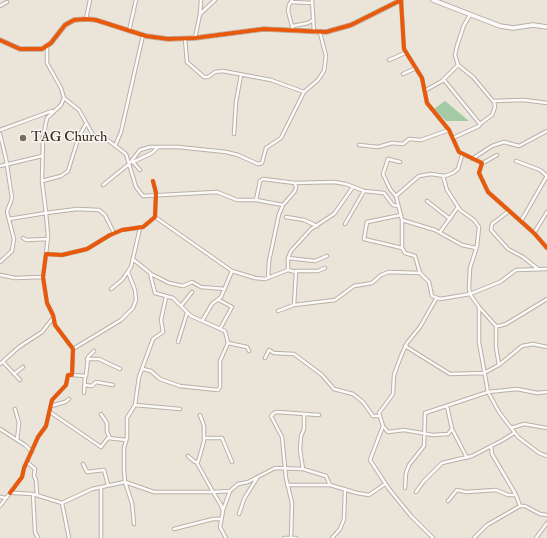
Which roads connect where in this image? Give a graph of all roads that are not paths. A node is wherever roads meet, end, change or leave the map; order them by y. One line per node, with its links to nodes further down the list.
1 (90, 0): 14 (street)
2 (136, 0): 18 (street)
3 (201, 0): 12 (street)
4 (215, 0): 12 (street)
5 (401, 0): 10 (street); 26 (street)
6 (433, 0): 13 (street)
7 (291, 1): 9 (street); 17 (street)
8 (7, 2): 11 (street)
9 (312, 2): 15 (street)
10 (393, 2): 20 (street)
11 (0, 6)
12 (200, 14): 22 (street)
13 (470, 15): 16 (street); 28 (street)
14 (86, 19): 18 (street); 25 (street)
15 (313, 19): 17 (street); 19 (street)
16 (547, 27)
17 (293, 28): 19 (street); 22 (street)
18 (129, 31): 21 (street)
19 (314, 32): 20 (street)
20 (320, 32): 34 (street)
21 (143, 35): 23 (street); 48 (street)
22 (195, 38): 23 (street)
23 (185, 39): 31 (street)
24 (0, 40): 25 (street)
25 (47, 46): 35 (street)
26 (405, 54): 27 (street); 29 (street)
27 (389, 60)
28 (458, 65): 32 (street); 36 (street)
29 (416, 68): 30 (street); 33 (street)
30 (403, 74)
31 (241, 75): 34 (street); 45 (street)
32 (444, 80): 33 (street); 40 (street)
33 (426, 90): 42 (street)
34 (304, 92): 49 (street)
35 (64, 98): 38 (street); 39 (street)
36 (493, 101): 37 (street); 40 (street)
37 (547, 103)
38 (53, 111): 41 (street); 52 (street)
39 (86, 124): 48 (street); 65 (street)
40 (480, 124): 46 (street)
41 (0, 130)
42 (449, 130): 46 (street); 47 (street)
43 (547, 130): 53 (street)
44 (0, 134): 57 (street)
45 (234, 134)
46 (453, 138): 51 (street)
47 (358, 145)
48 (115, 146): 58 (street)
49 (159, 146): 54 (street); 54 (street)
50 (497, 154): 59 (street)
51 (462, 155): 53 (street); 62 (street)
52 (42, 156): 57 (street); 65 (street)
53 (472, 159): 59 (street)
54 (132, 161): 58 (street); 61 (street)
55 (516, 161): 63 (street)
56 (400, 162): 71 (street)
57 (7, 164): 60 (street); 83 (street)
58 (129, 164): 67 (street); 70 (street)
59 (482, 164): 77 (street)
60 (0, 166)
61 (140, 170)
62 (443, 176): 71 (street); 76 (street)
63 (547, 176): 86 (street)
64 (154, 181): 70 (street)
65 (42, 182): 79 (street)
66 (295, 183): 68 (street); 72 (street); 74 (street)
67 (104, 185)
68 (353, 187): 69 (street); 88 (street)
69 (364, 191): 75 (street); 87 (street)
70 (156, 195): 72 (street); 81 (street)
71 (396, 196): 75 (street)
72 (256, 200): 74 (street)
73 (427, 201): 84 (street)
74 (283, 205): 114 (street)
75 (398, 206): 80 (street)
76 (458, 207): 84 (street); 96 (street)
77 (508, 211): 86 (street); 104 (street)
78 (547, 212): 92 (street)
79 (46, 213): 83 (street); 91 (street); 94 (street)
80 (402, 215): 85 (street); 95 (street)
81 (154, 217): 89 (street); 107 (street)
82 (286, 217): 88 (street)
83 (9, 219): 102 (street)
84 (450, 219): 90 (street)
85 (402, 220): 90 (street); 95 (street)
86 (521, 221): 92 (street)
87 (345, 224)
88 (318, 226): 100 (street)
89 (140, 228): 91 (street); 101 (street)
90 (440, 232): 96 (street)
91 (114, 233): 98 (street)
92 (534, 233): 97 (street)
93 (23, 238): 94 (street)
94 (48, 239): 98 (street)
95 (402, 248): 110 (street)
96 (476, 248): 118 (street)
97 (547, 248)
98 (46, 254): 113 (street)
99 (327, 256): 100 (street)
100 (288, 258): 106 (street)
101 (134, 260): 109 (street); 111 (street)
102 (0, 262)
103 (325, 268): 108 (street)
104 (538, 269): 105 (street); 118 (street)
105 (547, 269)
106 (288, 270): 108 (street); 114 (street)
107 (232, 271): 114 (street); 116 (street)
108 (296, 271): 123 (street)
109 (128, 272): 115 (street); 136 (street)
110 (420, 273): 120 (street); 123 (street)
111 (150, 274): 116 (street); 119 (street)
112 (0, 275): 113 (street)
113 (43, 277): 128 (street)
114 (268, 278)
115 (111, 289)
116 (224, 289): 122 (street)
117 (192, 292): 124 (street)
118 (470, 294): 120 (street); 125 (street)
119 (166, 297): 124 (street); 146 (street)
120 (436, 299): 134 (street)
121 (547, 299): 130 (street)
122 (219, 300): 129 (street); 131 (street)
123 (294, 305): 126 (street)
124 (181, 306): 127 (street)
125 (479, 307): 130 (street); 147 (street)
126 (278, 310)
127 (187, 312): 129 (street); 132 (street)
128 (53, 318): 136 (street); 141 (street)
129 (202, 321): 131 (street)
130 (496, 326): 143 (street)
131 (220, 330): 133 (street)
132 (178, 342)
133 (228, 343): 138 (street); 146 (street)
134 (405, 346): 147 (street); 168 (street)
135 (547, 347): 143 (street)
136 (73, 349): 149 (street)
137 (94, 351): 140 (street)
138 (249, 351)
139 (265, 358): 168 (street)
140 (87, 359): 145 (street); 150 (street)
141 (4, 362): 142 (street); 148 (street)
142 (0, 364)
143 (499, 365): 147 (street)
144 (23, 367): 148 (street)
145 (120, 369)
146 (143, 369): 158 (street)
147 (484, 373): 154 (street)
148 (14, 374): 151 (street)
149 (72, 375): 150 (street); 160 (street)
150 (85, 376): 152 (street)
151 (20, 380)
152 (85, 385): 153 (street); 156 (street)
153 (113, 385)
154 (488, 392): 155 (street); 159 (street); 170 (street)
155 (547, 392)
156 (84, 394)
157 (69, 399): 160 (street)
158 (135, 405): 162 (street); 179 (street)
159 (447, 405): 173 (street); 175 (street)
160 (50, 406): 163 (street)
161 (15, 409): 178 (street)
162 (180, 409)
163 (50, 412): 176 (street); 181 (street)
164 (101, 414): 176 (street)
165 (200, 415): 177 (street)
166 (304, 415): 167 (street); 189 (street); 190 (street)
167 (319, 415)
168 (379, 416): 169 (street)
169 (383, 426): 175 (street); 193 (street)
170 (510, 428): 171 (street); 174 (street)
171 (547, 428)
172 (0, 429): 178 (street)
173 (452, 430): 175 (street); 184 (street)
174 (514, 433): 180 (street); 183 (street)
175 (424, 434): 198 (street)
176 (111, 438): 179 (street)
177 (204, 438): 186 (street); 187 (street)
178 (17, 440): 181 (street)
179 (126, 440): 192 (street)
180 (491, 446): 184 (street); 205 (street)
181 (32, 452): 185 (street)
182 (188, 456): 187 (street)
183 (547, 456)
184 (467, 458): 202 (street)
185 (27, 462): 203 (street); 204 (street)
186 (232, 462)
187 (197, 463): 201 (street)
188 (83, 464): 194 (street)
189 (285, 468): 190 (street); 191 (street); 195 (street)
190 (303, 469): 196 (street)
191 (258, 477): 200 (street); 213 (street)
192 (125, 482): 194 (street); 201 (street); 217 (street)
193 (384, 484): 199 (street); 227 (street)
194 (108, 485): 197 (street)
195 (287, 485): 196 (street); 224 (street)
196 (330, 485): 199 (street)
197 (101, 487): 209 (street); 221 (street)
198 (405, 488)
199 (345, 489): 226 (street)
200 (230, 491): 201 (street); 212 (street)
201 (213, 492): 212 (street)
202 (416, 492)
203 (10, 494): 204 (street); 207 (street)
204 (35, 494): 209 (street); 219 (street)
205 (516, 495): 208 (street); 211 (street)
206 (0, 497): 207 (street)
207 (6, 498): 210 (street)
208 (448, 501)
209 (62, 503): 220 (street)
210 (0, 506)
211 (520, 506): 214 (street); 228 (street)
212 (223, 511): 215 (street)
213 (239, 514)
214 (547, 515)
215 (221, 519): 218 (street); 222 (street)
216 (547, 523): 229 (street)
217 (134, 524)
218 (174, 529)
219 (38, 538)
220 (69, 538)
221 (101, 538)
222 (226, 538)
223 (284, 538): 224 (street)
224 (291, 538): 225 (street)
225 (296, 538)
226 (332, 538)
227 (433, 538)
228 (474, 538)
229 (536, 538)

